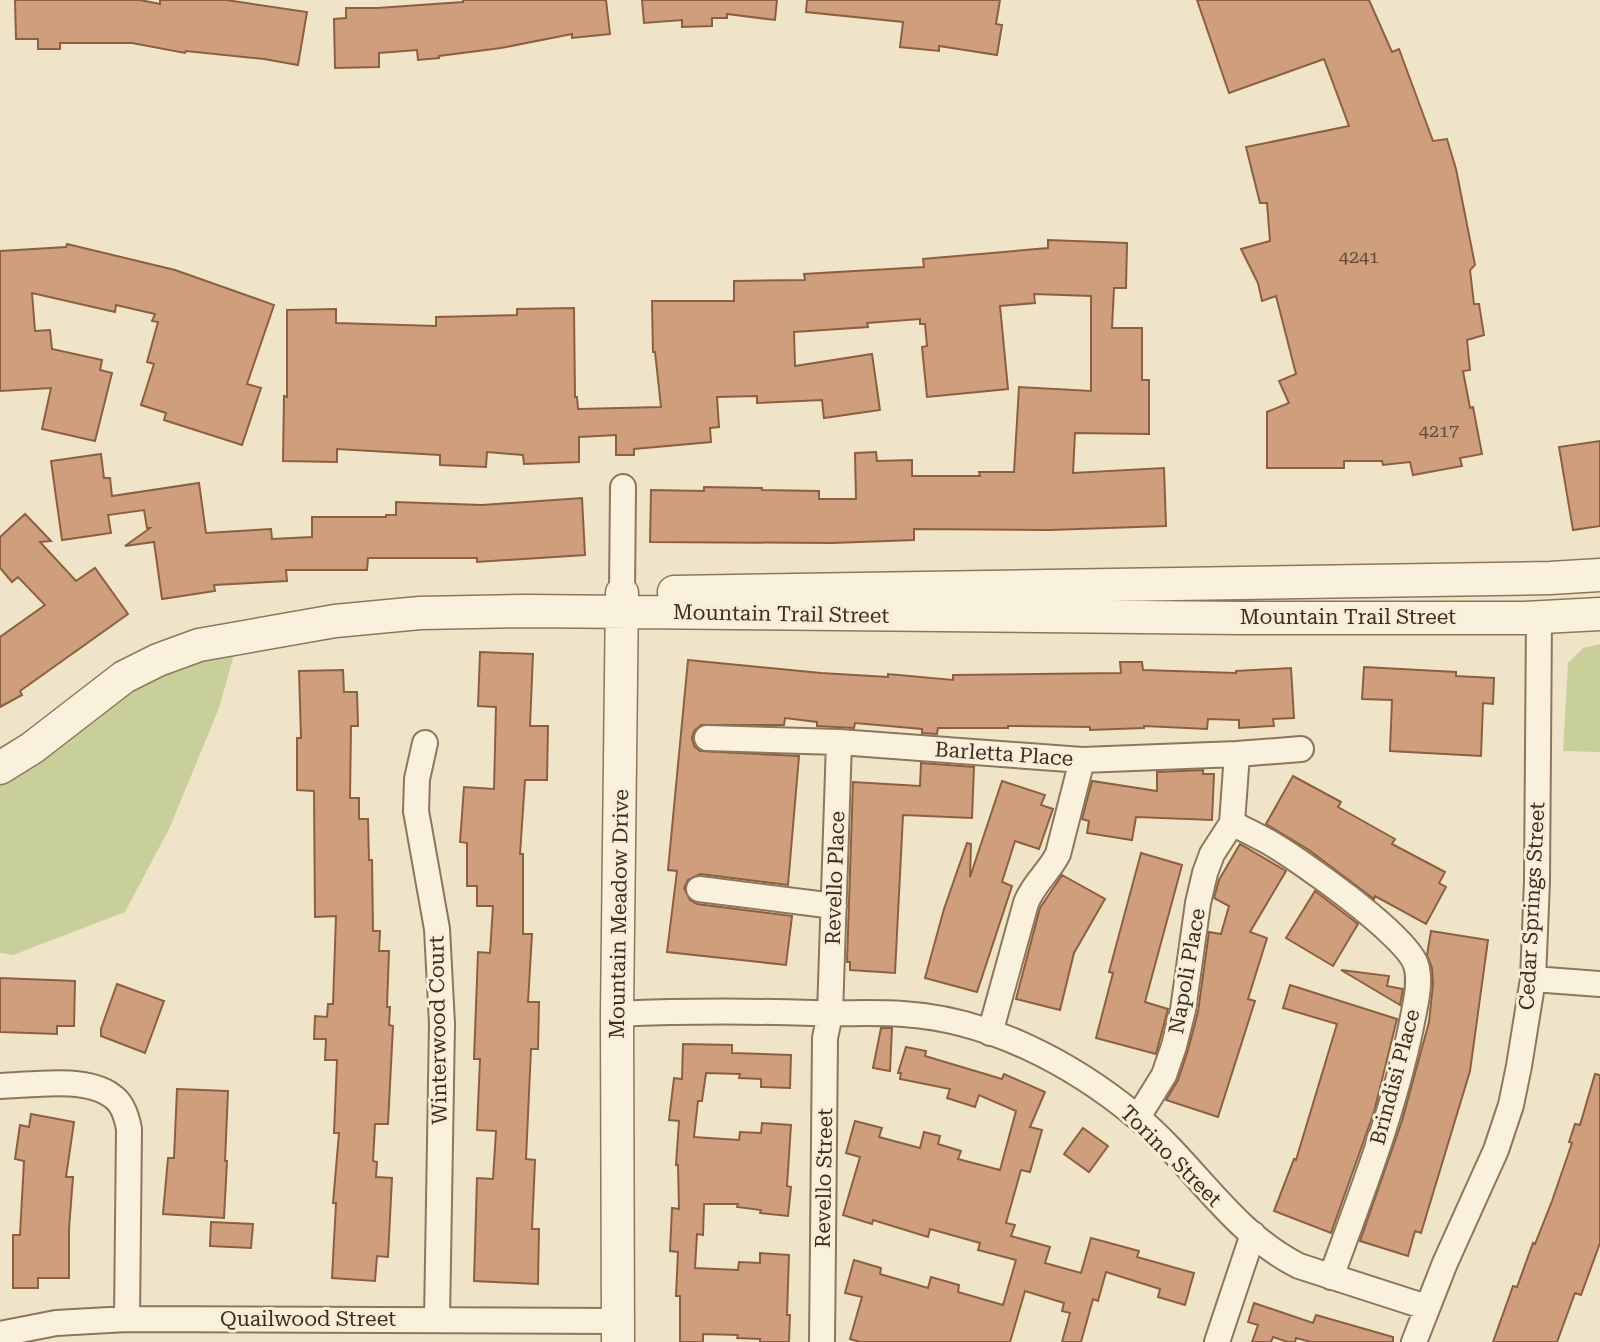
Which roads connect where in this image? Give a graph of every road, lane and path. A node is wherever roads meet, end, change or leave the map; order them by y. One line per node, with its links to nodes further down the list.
1 (624, 487): 3 (street, Mountain Meadow Drive)
2 (1600, 575): 3 (street, Mountain Trail Street)
3 (622, 603): 5 (street, Mountain Trail Street); 10 (street, Mountain Trail Street); 13 (street, Mountain Trail Street); 19 (street, Mountain Meadow Drive)
4 (1600, 614): 5 (street, Mountain Trail Street)
5 (1539, 618): 17 (street, Cedar Springs Street)
6 (707, 738): 7 (street, Barletta Place)
7 (839, 741): 12 (street, Barletta Place); 16 (street, Revello Place)
8 (425, 743): 28 (street, Winterwood Court)
9 (1301, 749): 11 (street, Barletta Place)
10 (0, 753)
11 (1237, 754): 12 (street, Barletta Place); 14 (street)
12 (1082, 760): 21 (street)
13 (0, 768)
14 (1232, 823): 23 (street, Napoli Place); 25 (street, Brindisi Place)
15 (699, 889): 16 (street)
16 (834, 906): 20 (street, Revello Place)
17 (1533, 979): 18 (street); 26 (street, Cedar Springs Street)
18 (1600, 984)
19 (617, 1014): 20 (street, Torino Street); 29 (street, Mountain Meadow Drive)
20 (830, 1014): 21 (street, Torino Street); 31 (street, Revello Street)
21 (990, 1033): 23 (street, Torino Street)
22 (0, 1086): 27 (street)
23 (1138, 1118): 24 (street, Torino Street)
24 (1253, 1234): 25 (street, Torino Street); 32 (street)
25 (1331, 1277): 26 (street, Torino Street)
26 (1426, 1307): 33 (street, Cedar Springs Street)
27 (127, 1319): 28 (street, Quailwood Street); 30 (street, Quailwood Street)
28 (437, 1320): 29 (street, Quailwood Street)
29 (618, 1331)
30 (0, 1334)
31 (822, 1342)
32 (1217, 1342)
33 (1414, 1342)

